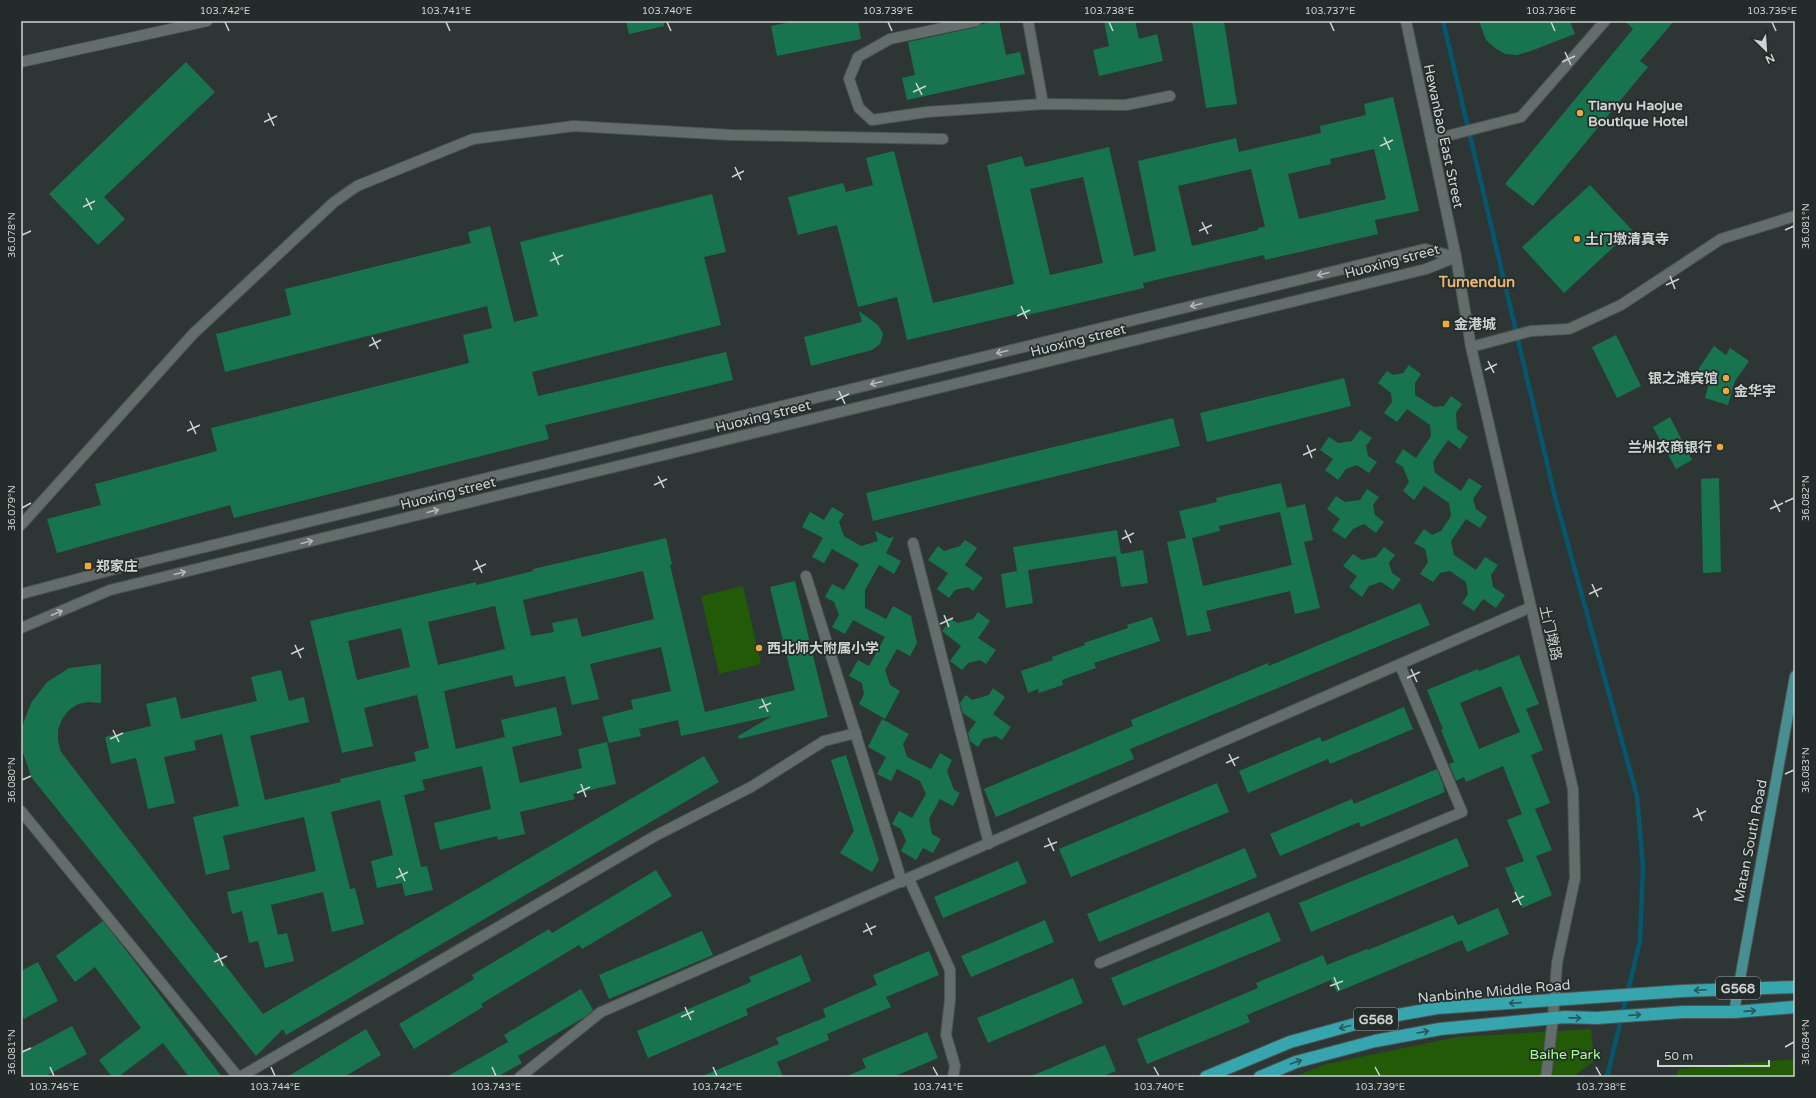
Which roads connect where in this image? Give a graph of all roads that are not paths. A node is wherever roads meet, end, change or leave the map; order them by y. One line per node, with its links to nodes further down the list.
1 (208, 21): 6 (street)
2 (976, 21): 8 (street)
3 (1028, 21): 8 (street)
4 (1406, 21): 10 (street, Hewanbao East Street)
5 (1605, 21): 10 (street)
6 (21, 62)
7 (1170, 96): 8 (street)
8 (1043, 104)
9 (943, 140): 14 (street)
10 (1431, 140): 12 (street, Hewanbao East Street)
11 (1795, 216): 13 (street)
12 (1456, 257): 13 (street, 土门墩路); 17 (street, Huoxing street, one-way to 17); 19 (street, Huoxing street, one-way to 12)
13 (1471, 347): 18 (street, 土门墩路)
14 (21, 525)
15 (913, 542): 24 (street)
16 (806, 576): 22 (street)
17 (21, 594)
18 (1531, 607): 20 (street); 29 (street, 土门墩路)
19 (21, 628)
20 (1400, 665): 24 (street); 26 (street)
21 (1795, 676): 28 (main road, Matan South Road)
22 (856, 733): 25 (street); 33 (street)
23 (21, 811): 33 (street)
24 (989, 844): 25 (street)
25 (906, 881): 34 (street); 35 (street)
26 (1100, 963)
27 (1795, 986): 28 (highway, Nanbinhe Middle Road / G568)
28 (1737, 988): 29 (highway, Nanbinhe Middle Road / G568, one-way to 29); 31 (main road, Matan South Road)
29 (1554, 1000): 32 (street, 土门墩路); 36 (highway, Nanbinhe Middle Road / G568, one-way to 36)
30 (1795, 1008): 31 (highway, G568, one-way to 30)
31 (1734, 1012): 32 (highway, G568, one-way to 31)
32 (1553, 1018): 37 (highway, G568, one-way to 32); 38 (street, 土门墩路)
33 (239, 1077)
34 (520, 1077)
35 (953, 1077)
36 (1206, 1077)
37 (1260, 1077)
38 (1546, 1077)

